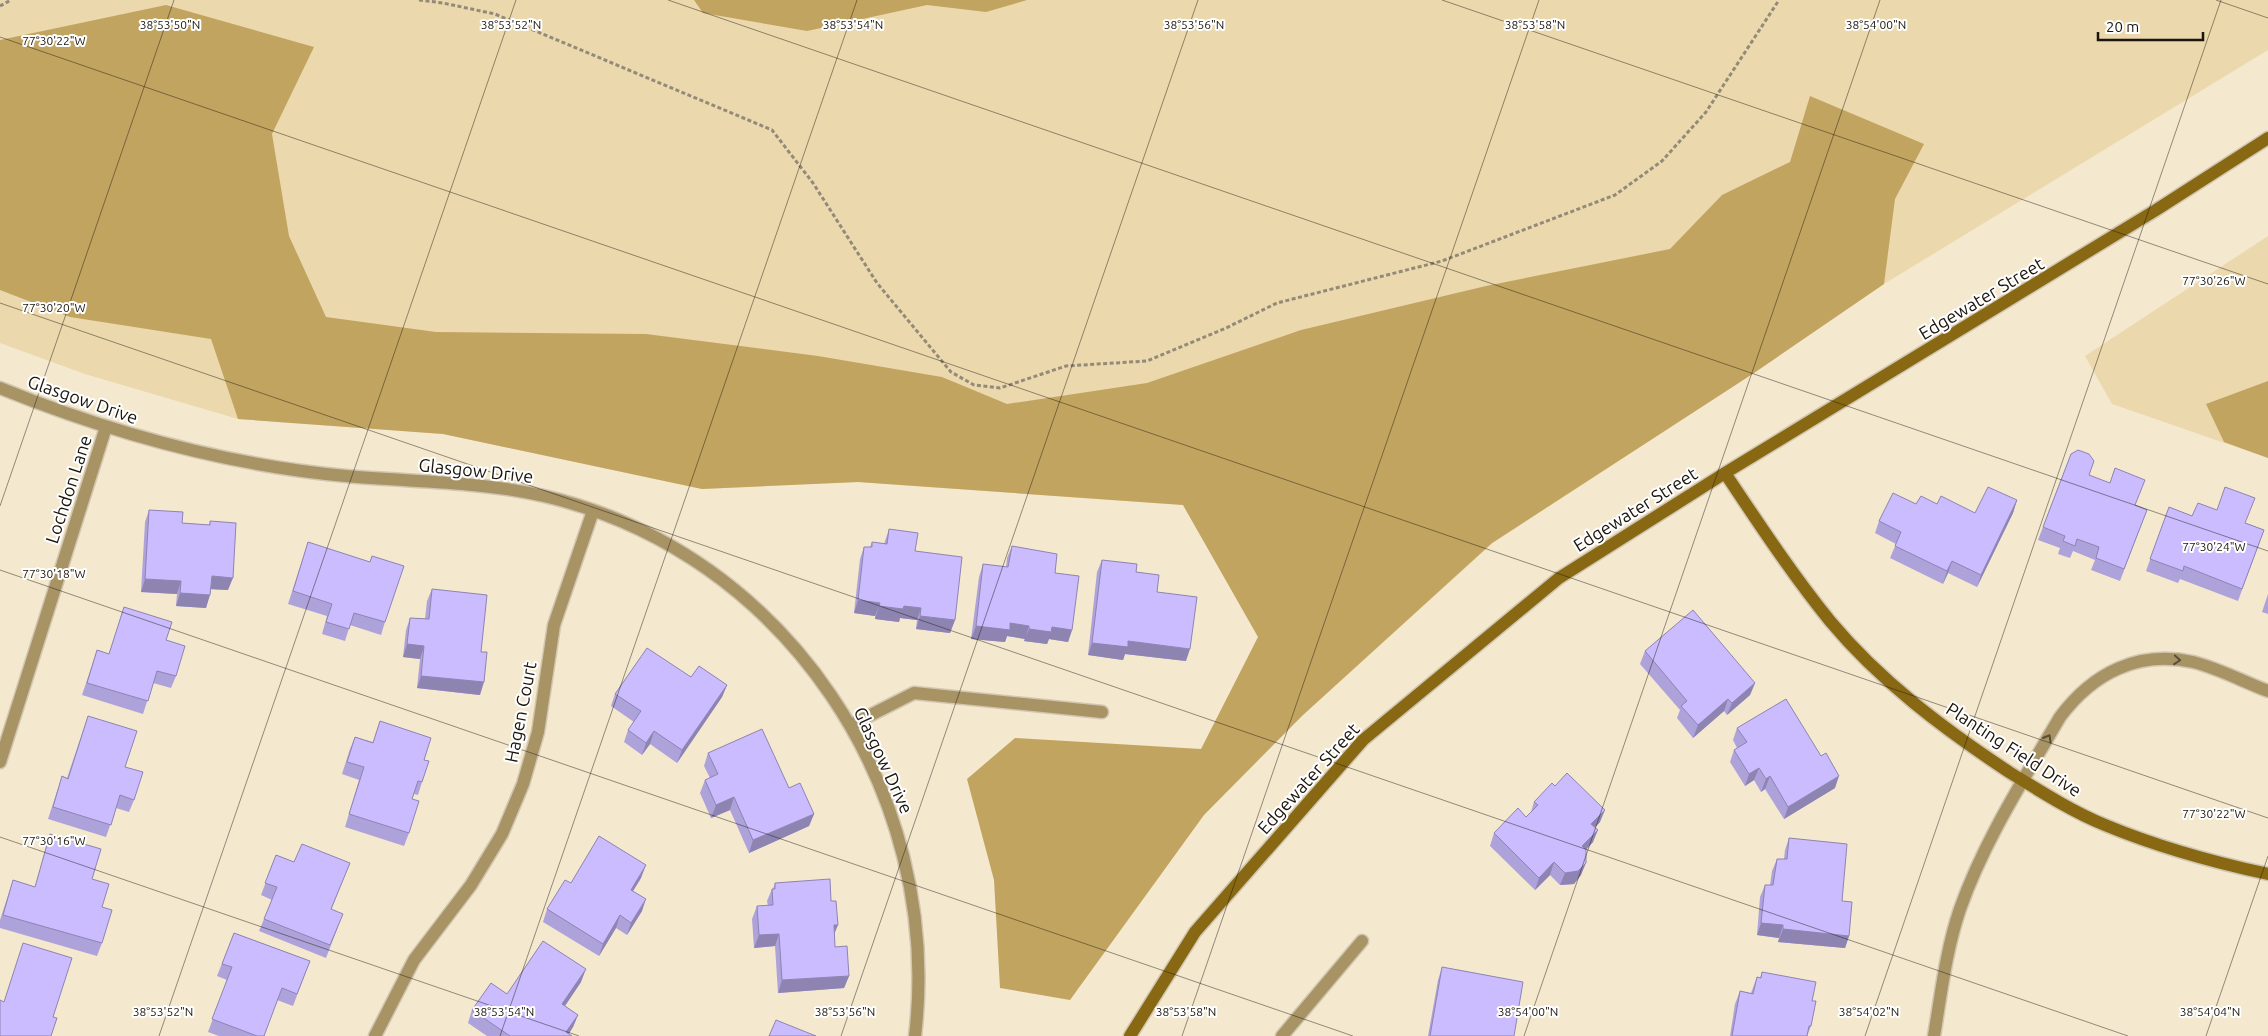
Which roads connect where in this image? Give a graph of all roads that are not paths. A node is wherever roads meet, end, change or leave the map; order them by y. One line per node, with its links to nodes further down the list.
1 (2268, 138): 4 (street, Edgewater Street)
2 (0, 388): 3 (street, Glasgow Drive)
3 (106, 427): 5 (street, Glasgow Drive); 9 (street, Lochdon Lane)
4 (1725, 473): 10 (street, Planting Field Drive); 15 (street, Edgewater Street)
5 (593, 511): 8 (street, Glasgow Drive); 13 (street, Hagen Court)
6 (2268, 691): 10 (street, one-way to 6)
7 (1102, 712): 8 (street)
8 (851, 725): 14 (street, Glasgow Drive)
9 (0, 762)
10 (2023, 780): 11 (street, Planting Field Drive); 17 (street)
11 (2268, 874)
12 (1362, 941): 16 (street)
13 (375, 1036)
14 (915, 1036)
15 (1130, 1036)
16 (1282, 1036)
17 (1934, 1036)

